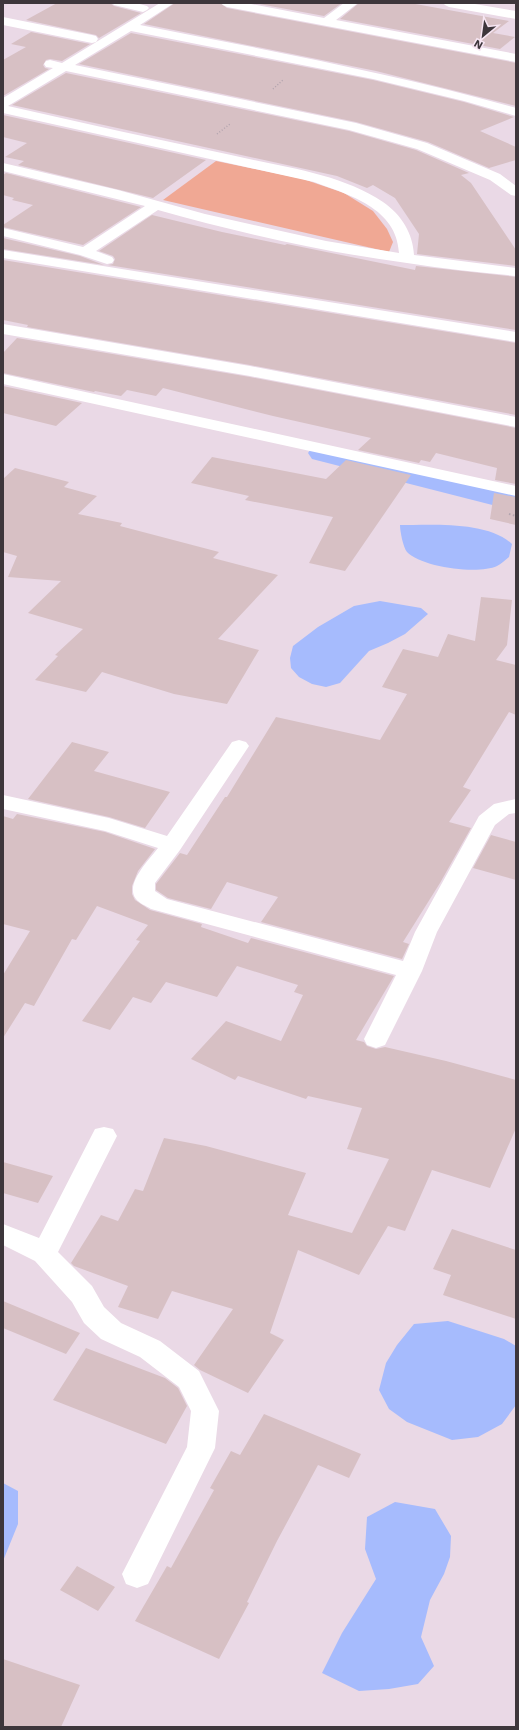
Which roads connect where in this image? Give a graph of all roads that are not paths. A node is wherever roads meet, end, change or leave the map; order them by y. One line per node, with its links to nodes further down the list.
1 (118, 3): 6 (street)
2 (168, 3): 10 (street)
3 (227, 3): 9 (street)
4 (352, 3): 9 (street)
5 (449, 3): 7 (street)
6 (147, 5): 11 (street)
7 (516, 15)
8 (3, 21): 11 (street)
9 (326, 22): 12 (street)
10 (130, 27): 14 (street); 18 (street)
11 (92, 39): 13 (street)
12 (516, 58)
13 (50, 64): 14 (street); 15 (street)
14 (64, 67): 16 (street); 20 (street)
15 (3, 92)
16 (3, 104)
17 (3, 109): 25 (street)
18 (516, 112)
19 (3, 167): 21 (street)
20 (516, 192)
21 (156, 206): 23 (street); 25 (street)
22 (3, 232): 23 (street)
23 (85, 252): 27 (street)
24 (3, 254): 27 (street)
25 (407, 259): 26 (street)
26 (516, 272)
27 (158, 279): 29 (street)
28 (3, 329): 31 (street)
29 (516, 337)
30 (3, 379): 32 (street)
31 (516, 422)
32 (516, 491)
33 (239, 746): 36 (street)
34 (3, 802): 36 (street)
35 (516, 806): 37 (street)
36 (172, 844): 37 (street)
37 (410, 971): 38 (street)
38 (376, 1039)
39 (104, 1136): 41 (street)
40 (3, 1234): 41 (street)
41 (44, 1254): 42 (street)
42 (137, 1574)

